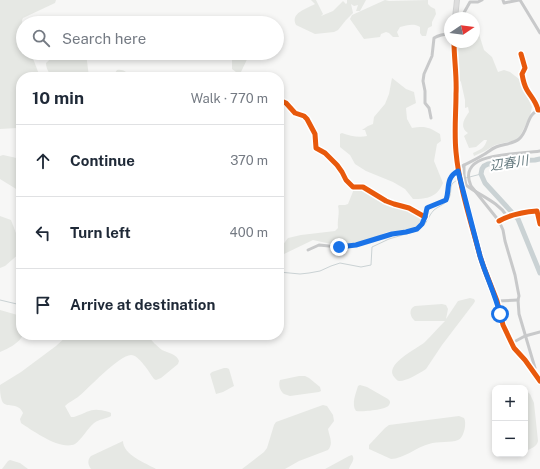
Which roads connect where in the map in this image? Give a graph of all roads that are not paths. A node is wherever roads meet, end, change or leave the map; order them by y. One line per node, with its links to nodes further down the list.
1 (457, 0): 5 (street)
2 (482, 0): 6 (street)
3 (503, 0): 4 (street)
4 (520, 0): 7 (street)
5 (455, 12)
6 (464, 12)
7 (540, 33)
8 (444, 34): 13 (street)
9 (454, 48): 16 (street)
10 (521, 54): 12 (street)
11 (284, 102): 19 (street)
12 (539, 110): 15 (street)
13 (431, 118)
14 (540, 151): 17 (street)
15 (464, 165): 16 (street); 17 (street)
16 (458, 170): 19 (street); 24 (street)
17 (474, 190): 18 (street); 20 (street)
18 (508, 216): 20 (street); 21 (street)
19 (425, 217): 22 (street)
20 (499, 221): 23 (street)
21 (540, 224)
22 (308, 250)
23 (518, 300): 24 (street); 26 (street)
24 (497, 301): 27 (street)
25 (540, 332): 26 (street)
26 (526, 336): 27 (street); 28 (street)
27 (512, 343): 28 (street)
28 (533, 371): 29 (street)
29 (540, 381)

